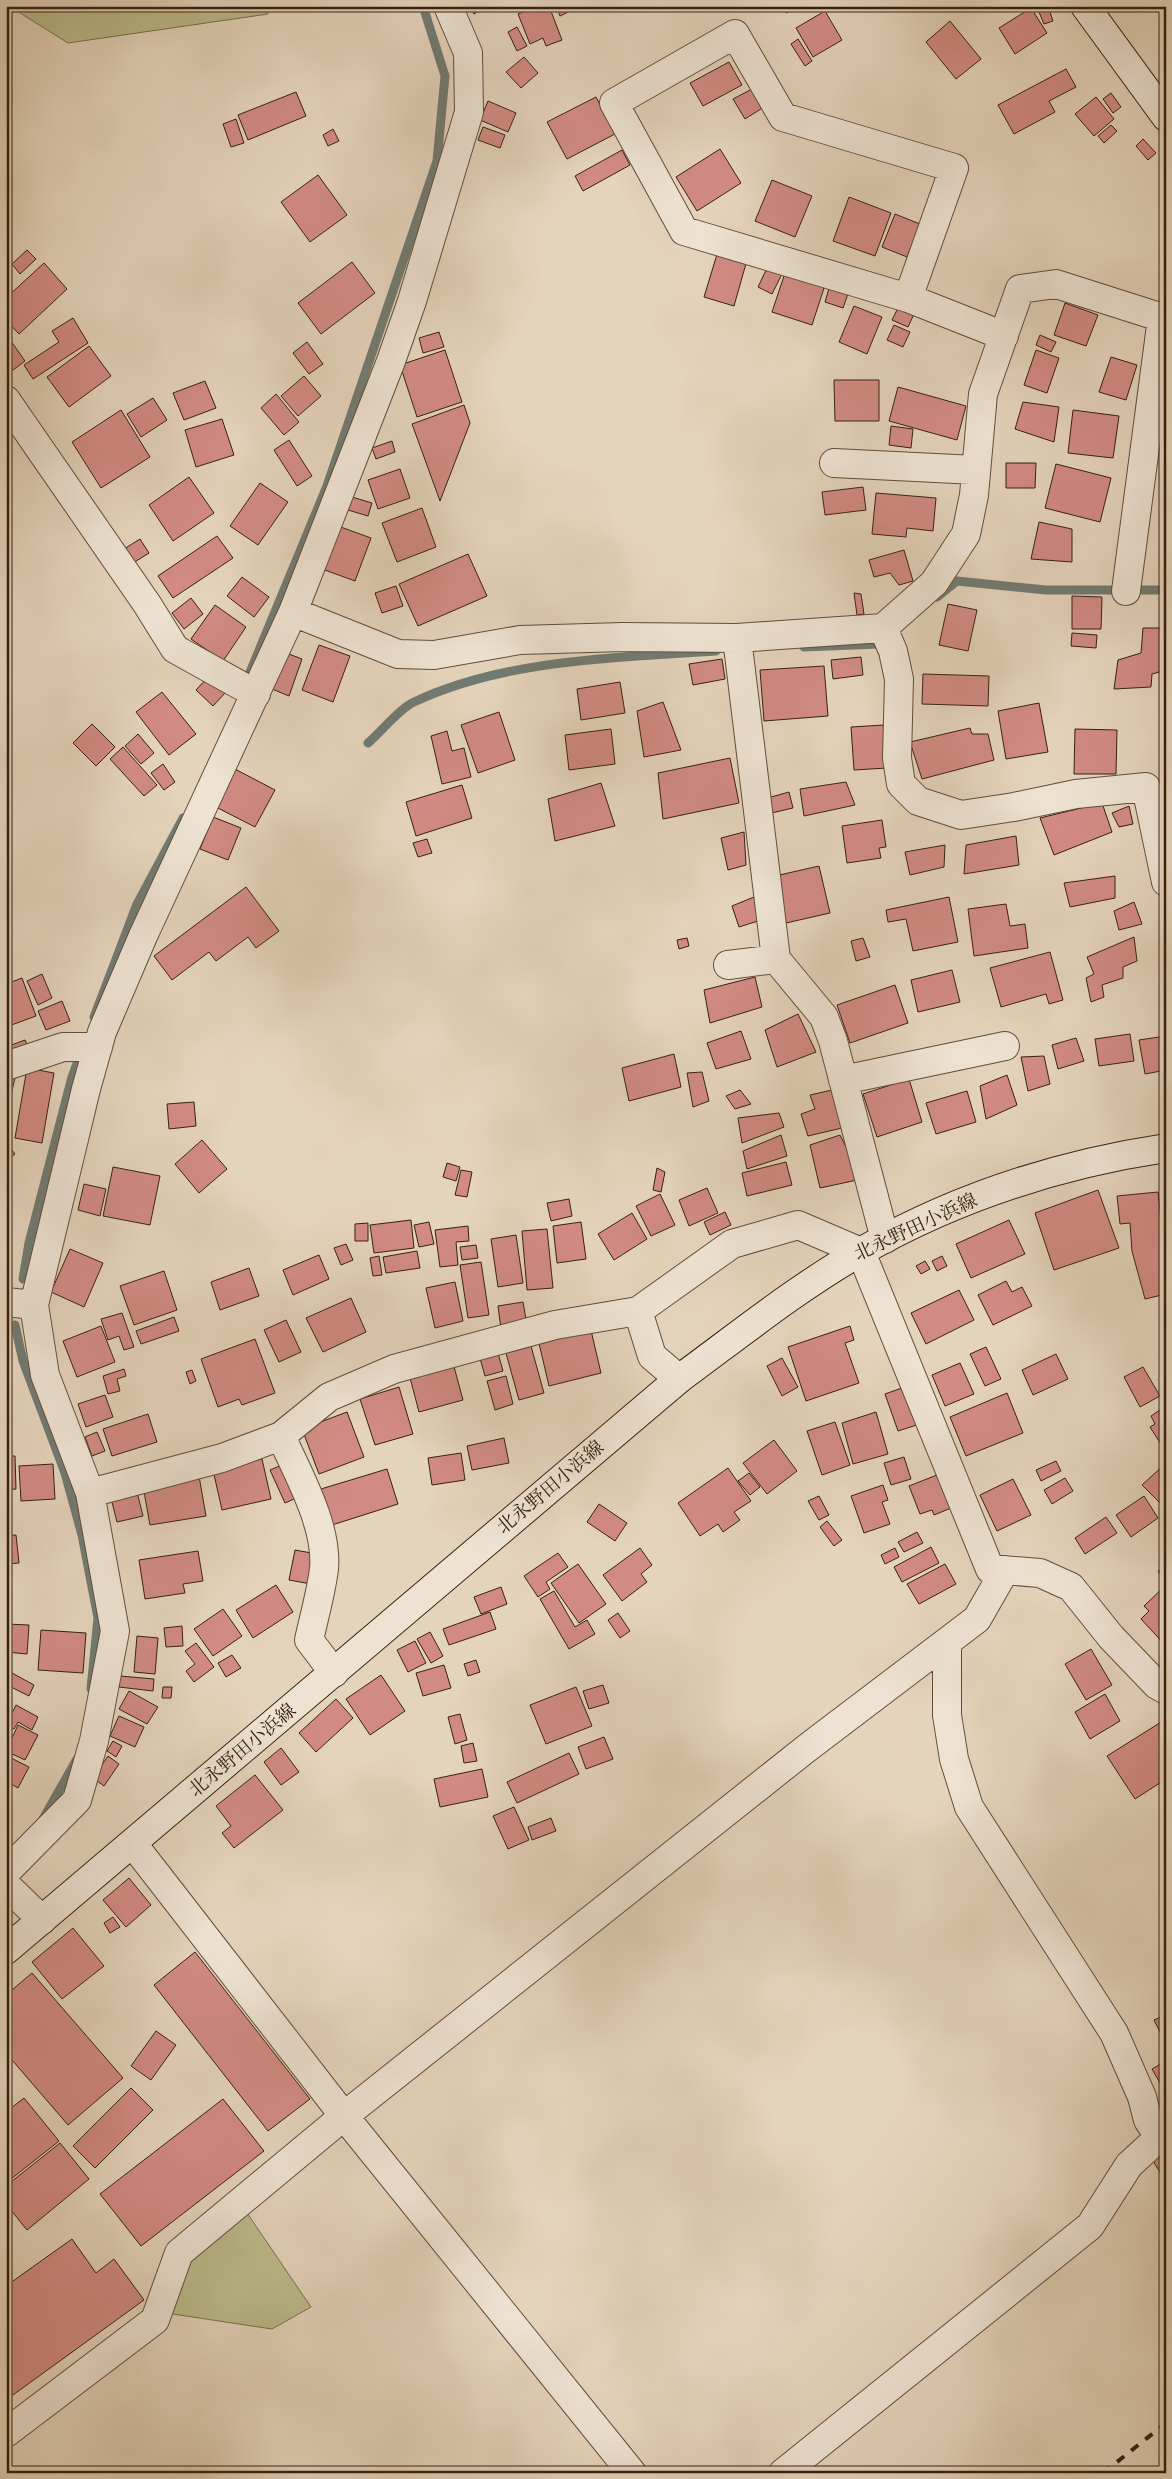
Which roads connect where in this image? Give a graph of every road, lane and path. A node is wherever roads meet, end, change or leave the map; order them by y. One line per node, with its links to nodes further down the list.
1 (448, 6): 11 (street)
2 (1085, 6): 3 (street)
3 (1166, 117)
4 (908, 298): 4 (street); 6 (street)
5 (1164, 318): 6 (street); 10 (street)
6 (1004, 336): 9 (street)
7 (6, 400): 14 (street)
8 (834, 463): 9 (street)
9 (976, 470): 13 (street)
10 (1126, 591)
11 (293, 612): 12 (street); 14 (street)
12 (737, 638): 13 (street); 16 (street)
13 (888, 639): 15 (street)
14 (256, 694): 19 (street)
15 (1166, 882)
16 (776, 959): 17 (street); 21 (street)
17 (728, 965)
18 (1006, 1046): 21 (street)
19 (98, 1048): 20 (street); 26 (street)
20 (6, 1066)
21 (843, 1080): 23 (street)
22 (1166, 1148): 23 (street, 北永野田小浜線)
23 (885, 1239): 24 (street, 北永野田小浜線)
24 (861, 1252): 27 (street); 28 (street, 北永野田小浜線); 31 (street)
25 (6, 1302): 26 (street)
26 (34, 1305): 30 (street)
27 (638, 1310): 28 (street); 29 (street)
28 (679, 1380): 33 (street, 北永野田小浜線)
29 (281, 1436): 30 (street); 33 (street)
30 (90, 1493): 36 (street)
31 (1004, 1570): 32 (street); 34 (street)
32 (947, 1642): 40 (street); 41 (street)
33 (334, 1673): 35 (street, 北永野田小浜線)
34 (1166, 1690)
35 (133, 1844): 38 (street, 北永野田小浜線); 40 (street)
36 (6, 1872)
37 (6, 1885): 38 (street)
38 (42, 1920): 39 (street, 北永野田小浜線)
39 (6, 1950)
40 (344, 2116): 42 (street); 43 (street)
41 (1162, 2134): 44 (street)
42 (6, 2434)
43 (632, 2473)
44 (782, 2473)

